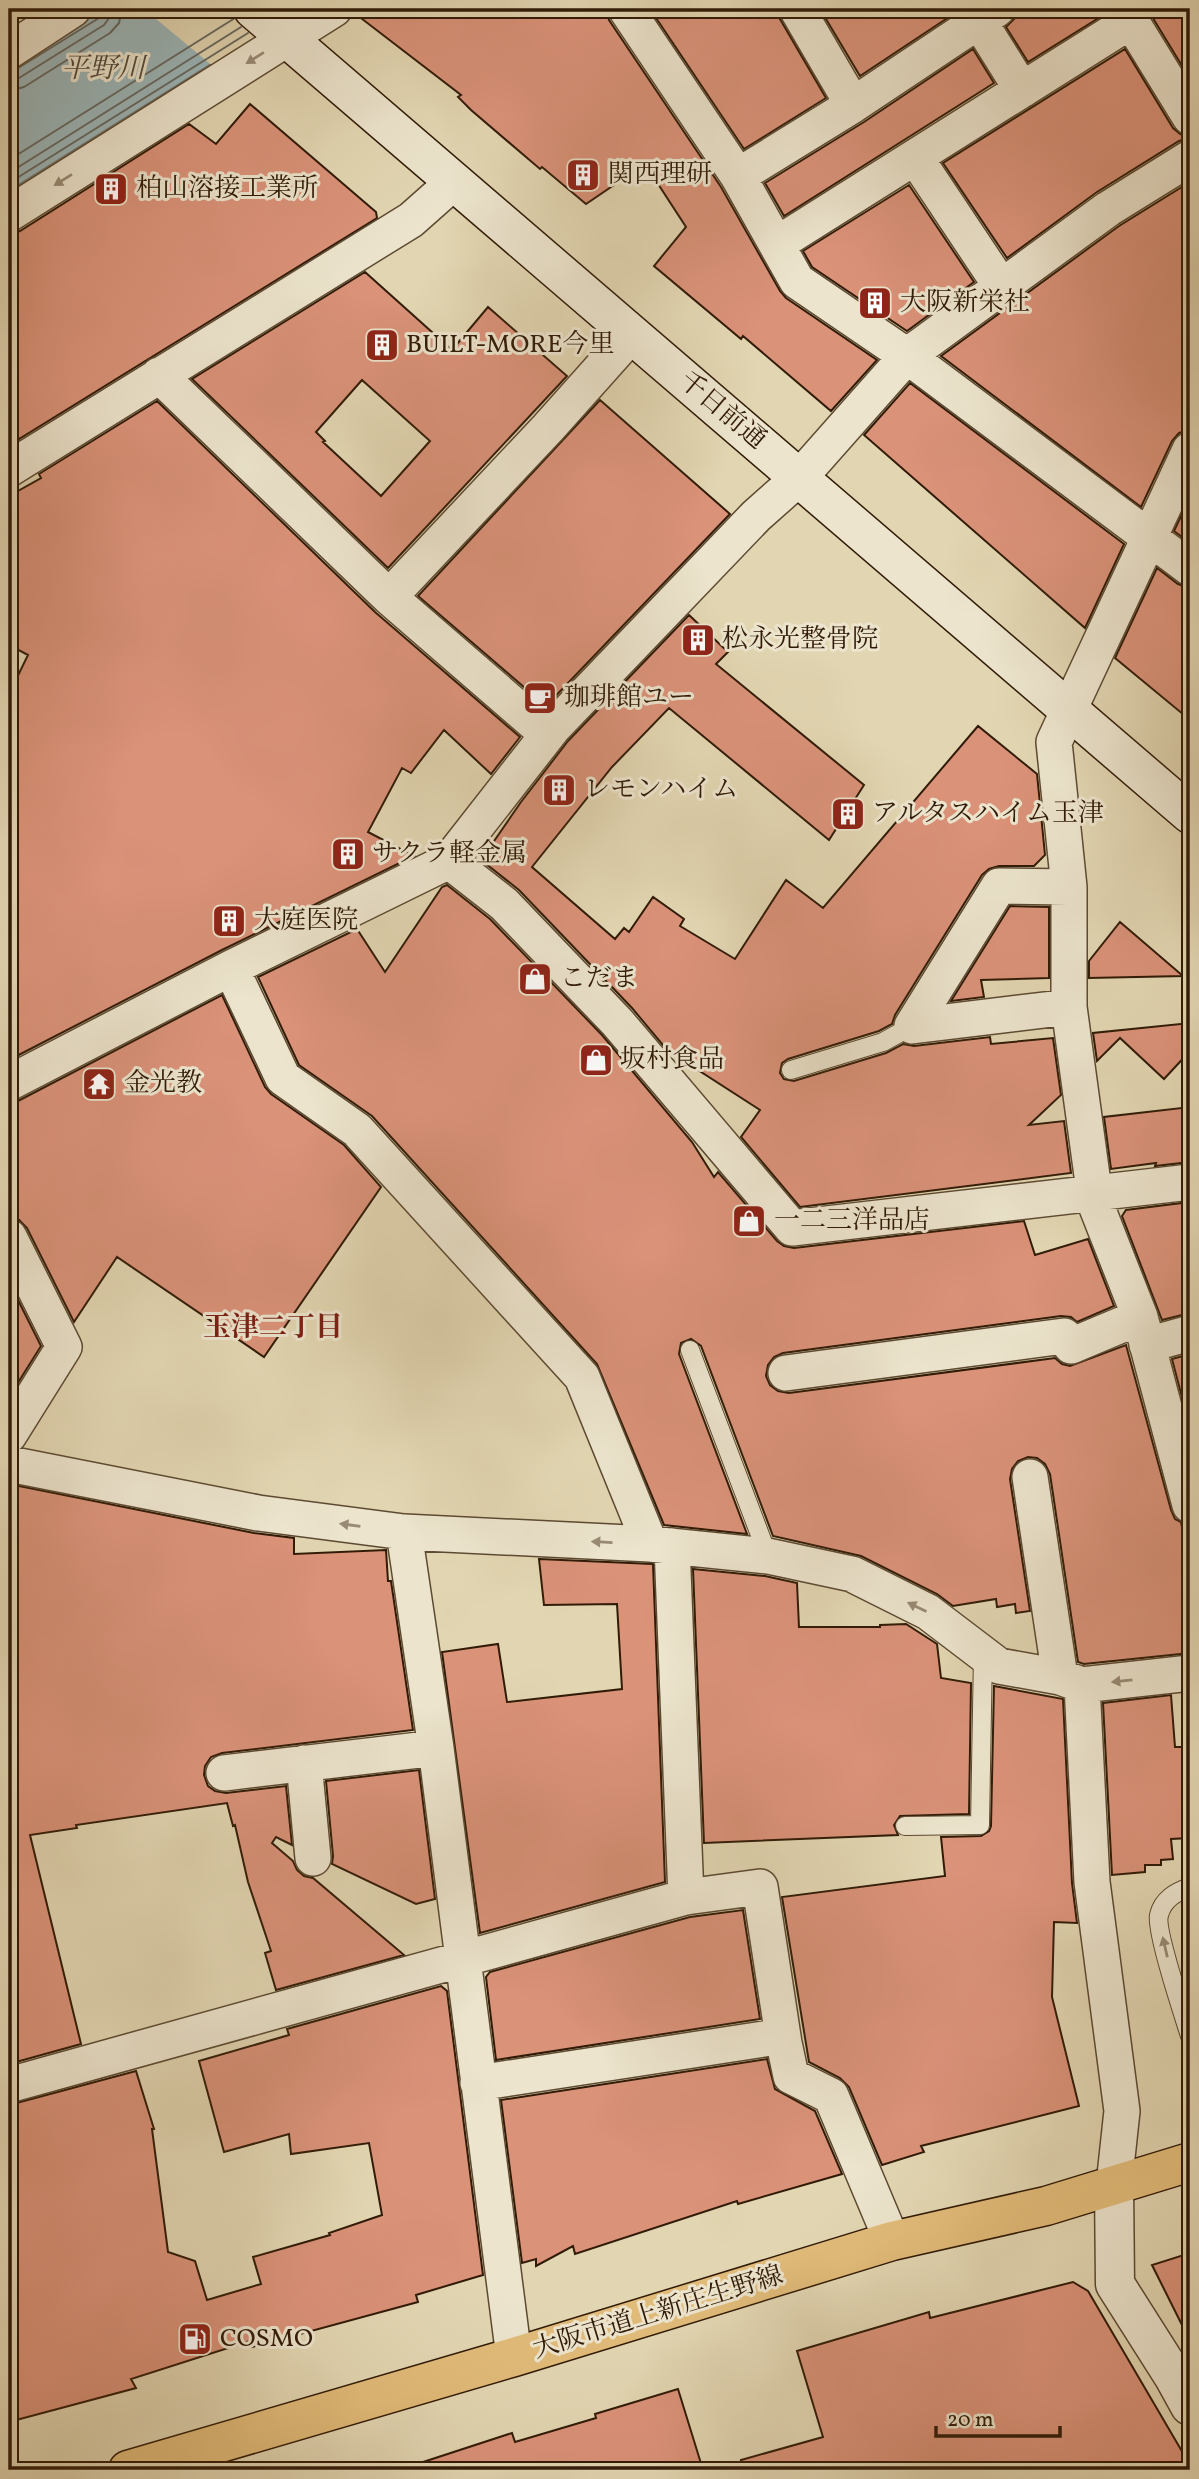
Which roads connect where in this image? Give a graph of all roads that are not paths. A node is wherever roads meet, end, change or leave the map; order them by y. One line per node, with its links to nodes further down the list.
1 (73, 9): 7 (street)
2 (334, 9): 6 (street)
3 (797, 9): 9 (street)
4 (631, 10): 13 (street)
5 (985, 14): 8 (street); 9 (street)
6 (272, 25): 14 (main road, 千日前通); 15 (street, one-way to 15)
7 (9, 51)
8 (1023, 90): 10 (street); 11 (street)
9 (853, 106): 13 (street)
10 (1190, 117)
11 (915, 157): 16 (street); 17 (street)
12 (1190, 158): 17 (street)
13 (738, 176): 16 (street)
14 (455, 181): 18 (main road, 千日前通); 20 (street)
15 (9, 214)
16 (777, 244): 19 (street)
17 (1001, 286): 19 (street)
18 (631, 335): 23 (main road, 千日前通); 26 (street)
19 (907, 356): 23 (street); 24 (street)
20 (159, 375): 22 (street); 26 (street)
21 (1190, 450): 24 (street)
22 (9, 469)
23 (800, 477): 27 (main road, 千日前通); 28 (street)
24 (1149, 539): 25 (street); 27 (street)
25 (1190, 568)
26 (389, 597): 28 (street)
27 (1068, 709): 29 (main road, 千日前通); 31 (street)
28 (553, 729): 30 (street)
29 (1190, 814)
30 (449, 860): 32 (street); 38 (street)
31 (1069, 887): 33 (street); 34 (street)
32 (231, 968): 36 (street); 49 (street)
33 (1069, 1007): 34 (street); 38 (street)
34 (912, 1026): 35 (lane)
35 (791, 1070)
36 (9, 1083)
37 (1190, 1182): 38 (street)
38 (1094, 1194): 40 (street)
39 (9, 1237): 44 (street)
40 (1144, 1331): 41 (street); 43 (street); 47 (street)
41 (1190, 1333)
42 (690, 1350): 50 (lane)
43 (786, 1373)
44 (9, 1435)
45 (9, 1464): 48 (street, one-way to 45)
46 (1030, 1477): 53 (street)
47 (1190, 1505)
48 (404, 1532): 49 (street, one-way to 48); 54 (street)
49 (661, 1545): 50 (street); 60 (street)
50 (768, 1556): 51 (street, one-way to 50)
51 (983, 1653): 53 (street); 57 (lane)
52 (1190, 1673): 53 (street, one-way to 53)
53 (1071, 1681): 67 (street)
54 (436, 1748): 55 (street); 61 (street)
55 (304, 1763): 56 (street); 58 (street)
56 (224, 1773)
57 (905, 1826)
58 (313, 1858)
59 (1190, 1887): 63 (lane, one-way to 59)
60 (686, 1898): 61 (street); 62 (street)
61 (462, 1960): 64 (street); 65 (street)
62 (783, 2036): 64 (street); 68 (street)
63 (1190, 2036)
64 (478, 2083): 69 (street)
65 (9, 2085)
66 (1190, 2162): 67 (main road, 大阪市道上新庄生野線)
67 (1114, 2185): 68 (main road, 大阪市道上新庄生野線); 70 (main road)
68 (891, 2241): 69 (main road, 大阪市道上新庄生野線)
69 (514, 2357): 71 (main road, 大阪市道上新庄生野線)
70 (1185, 2384)
71 (196, 2461): 72 (main road, 大阪市道上新庄生野線)
72 (128, 2470)

